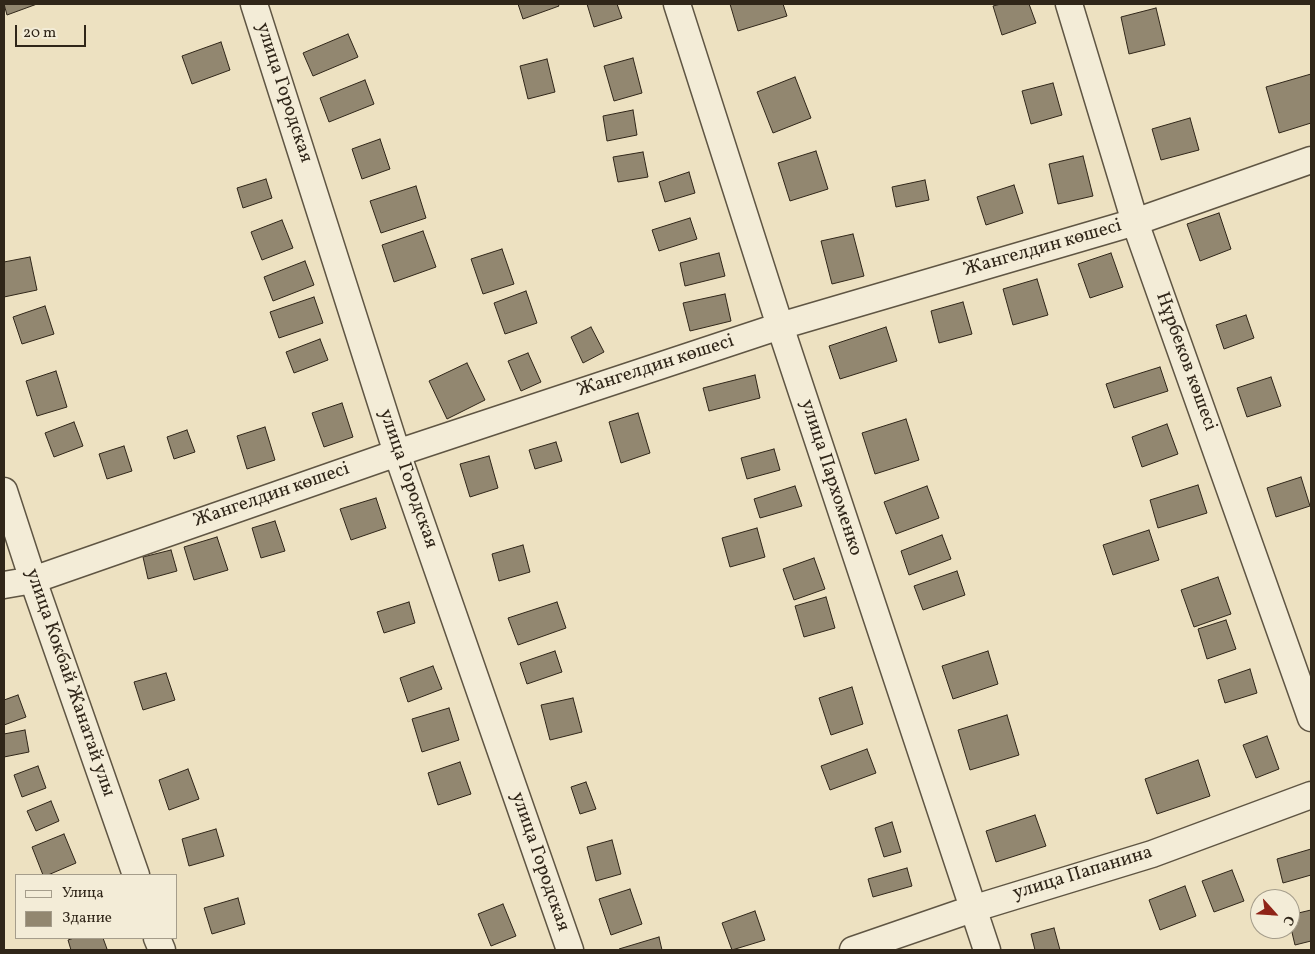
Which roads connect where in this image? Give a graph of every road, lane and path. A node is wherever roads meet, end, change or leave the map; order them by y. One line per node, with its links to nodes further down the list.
1 (254, 4): 7 (street, улица Городская)
2 (677, 4): 6 (street, улица Пархоменко)
3 (1069, 4): 5 (street, Нұрбеков көшесі)
4 (1311, 160): 5 (street, Жангелдин көшесі)
5 (1136, 222): 6 (street, Жангелдин көшесі); 11 (street, Нұрбеков көшесі)
6 (780, 326): 7 (street, Жангелдин көшесі); 14 (street, улица Пархоменко)
7 (396, 453): 9 (street, Жангелдин көшесі); 15 (street, улица Городская)
8 (4, 491): 9 (street, улица Кокбай Жанатай улы)
9 (33, 580): 10 (street, Жангелдин көшесі); 13 (street, улица Кокбай Жанатай улы)
10 (4, 585)
11 (1311, 718)
12 (1311, 795): 14 (street, улица Папанина)
13 (136, 874)
14 (972, 909): 16 (street, улица Папанина); 17 (street, улица Пархоменко)
15 (570, 950)
16 (854, 950)
17 (986, 950)

